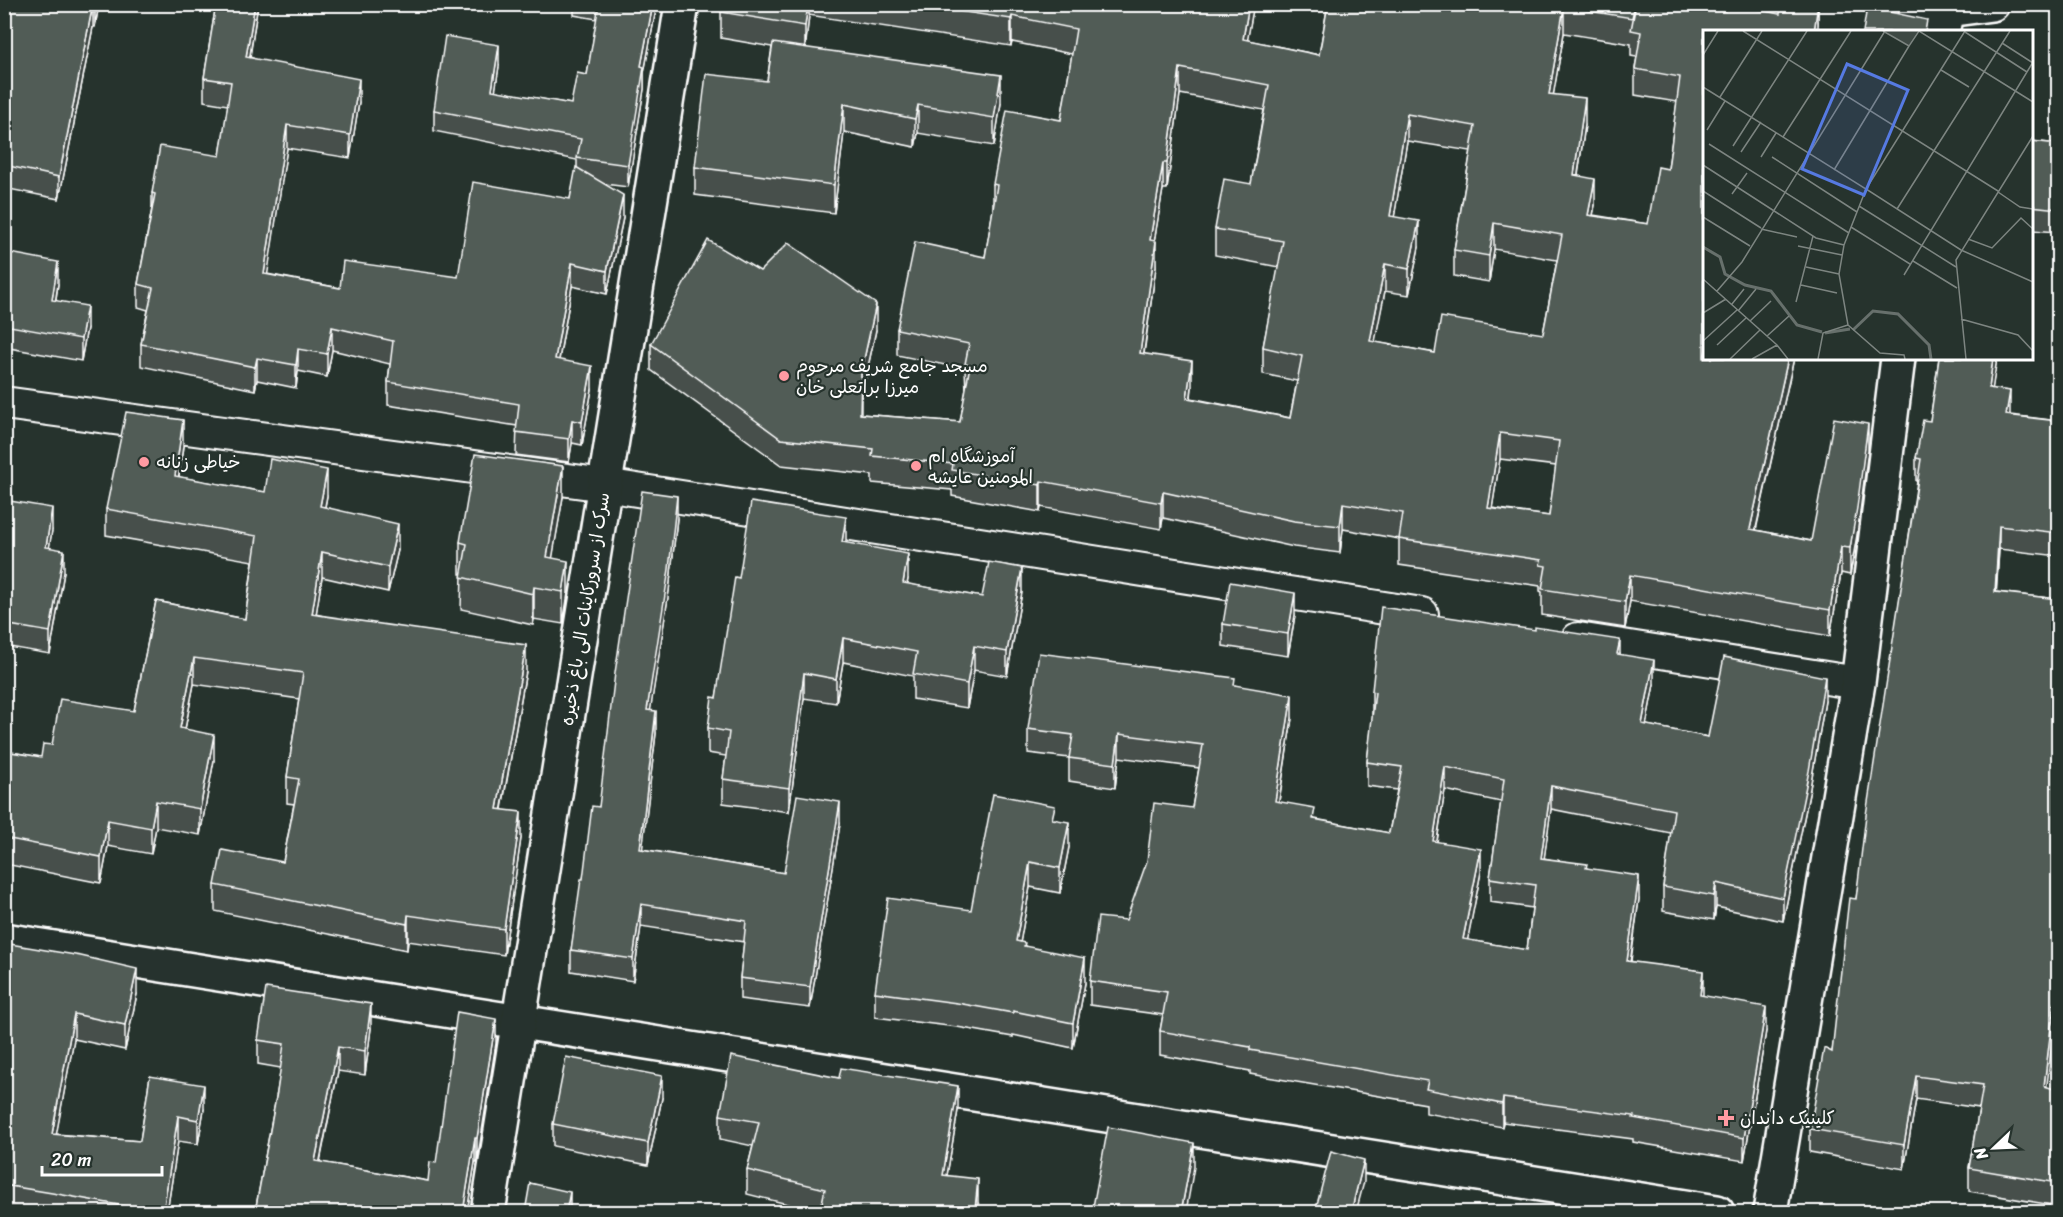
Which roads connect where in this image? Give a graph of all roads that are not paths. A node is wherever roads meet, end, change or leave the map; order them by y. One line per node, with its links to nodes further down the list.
1 (682, 4): 7 (street, سرک از سرورکاینات الی باغ ذخیره)
2 (1913, 4): 4 (street)
3 (1992, 4): 4 (street)
4 (1946, 15)
5 (1898, 360): 10 (street)
6 (4, 403): 7 (street)
7 (605, 485): 8 (street); 12 (street, سرک از سرورکاینات الی باغ ذخیره)
8 (1444, 618)
9 (1550, 635): 10 (street)
10 (1858, 683): 15 (street)
11 (4, 940): 12 (street)
12 (518, 1022): 13 (street, سرک از سرورکاینات الی باغ ذخیره); 14 (street)
13 (488, 1212)
14 (1717, 1212)
15 (1770, 1212)

